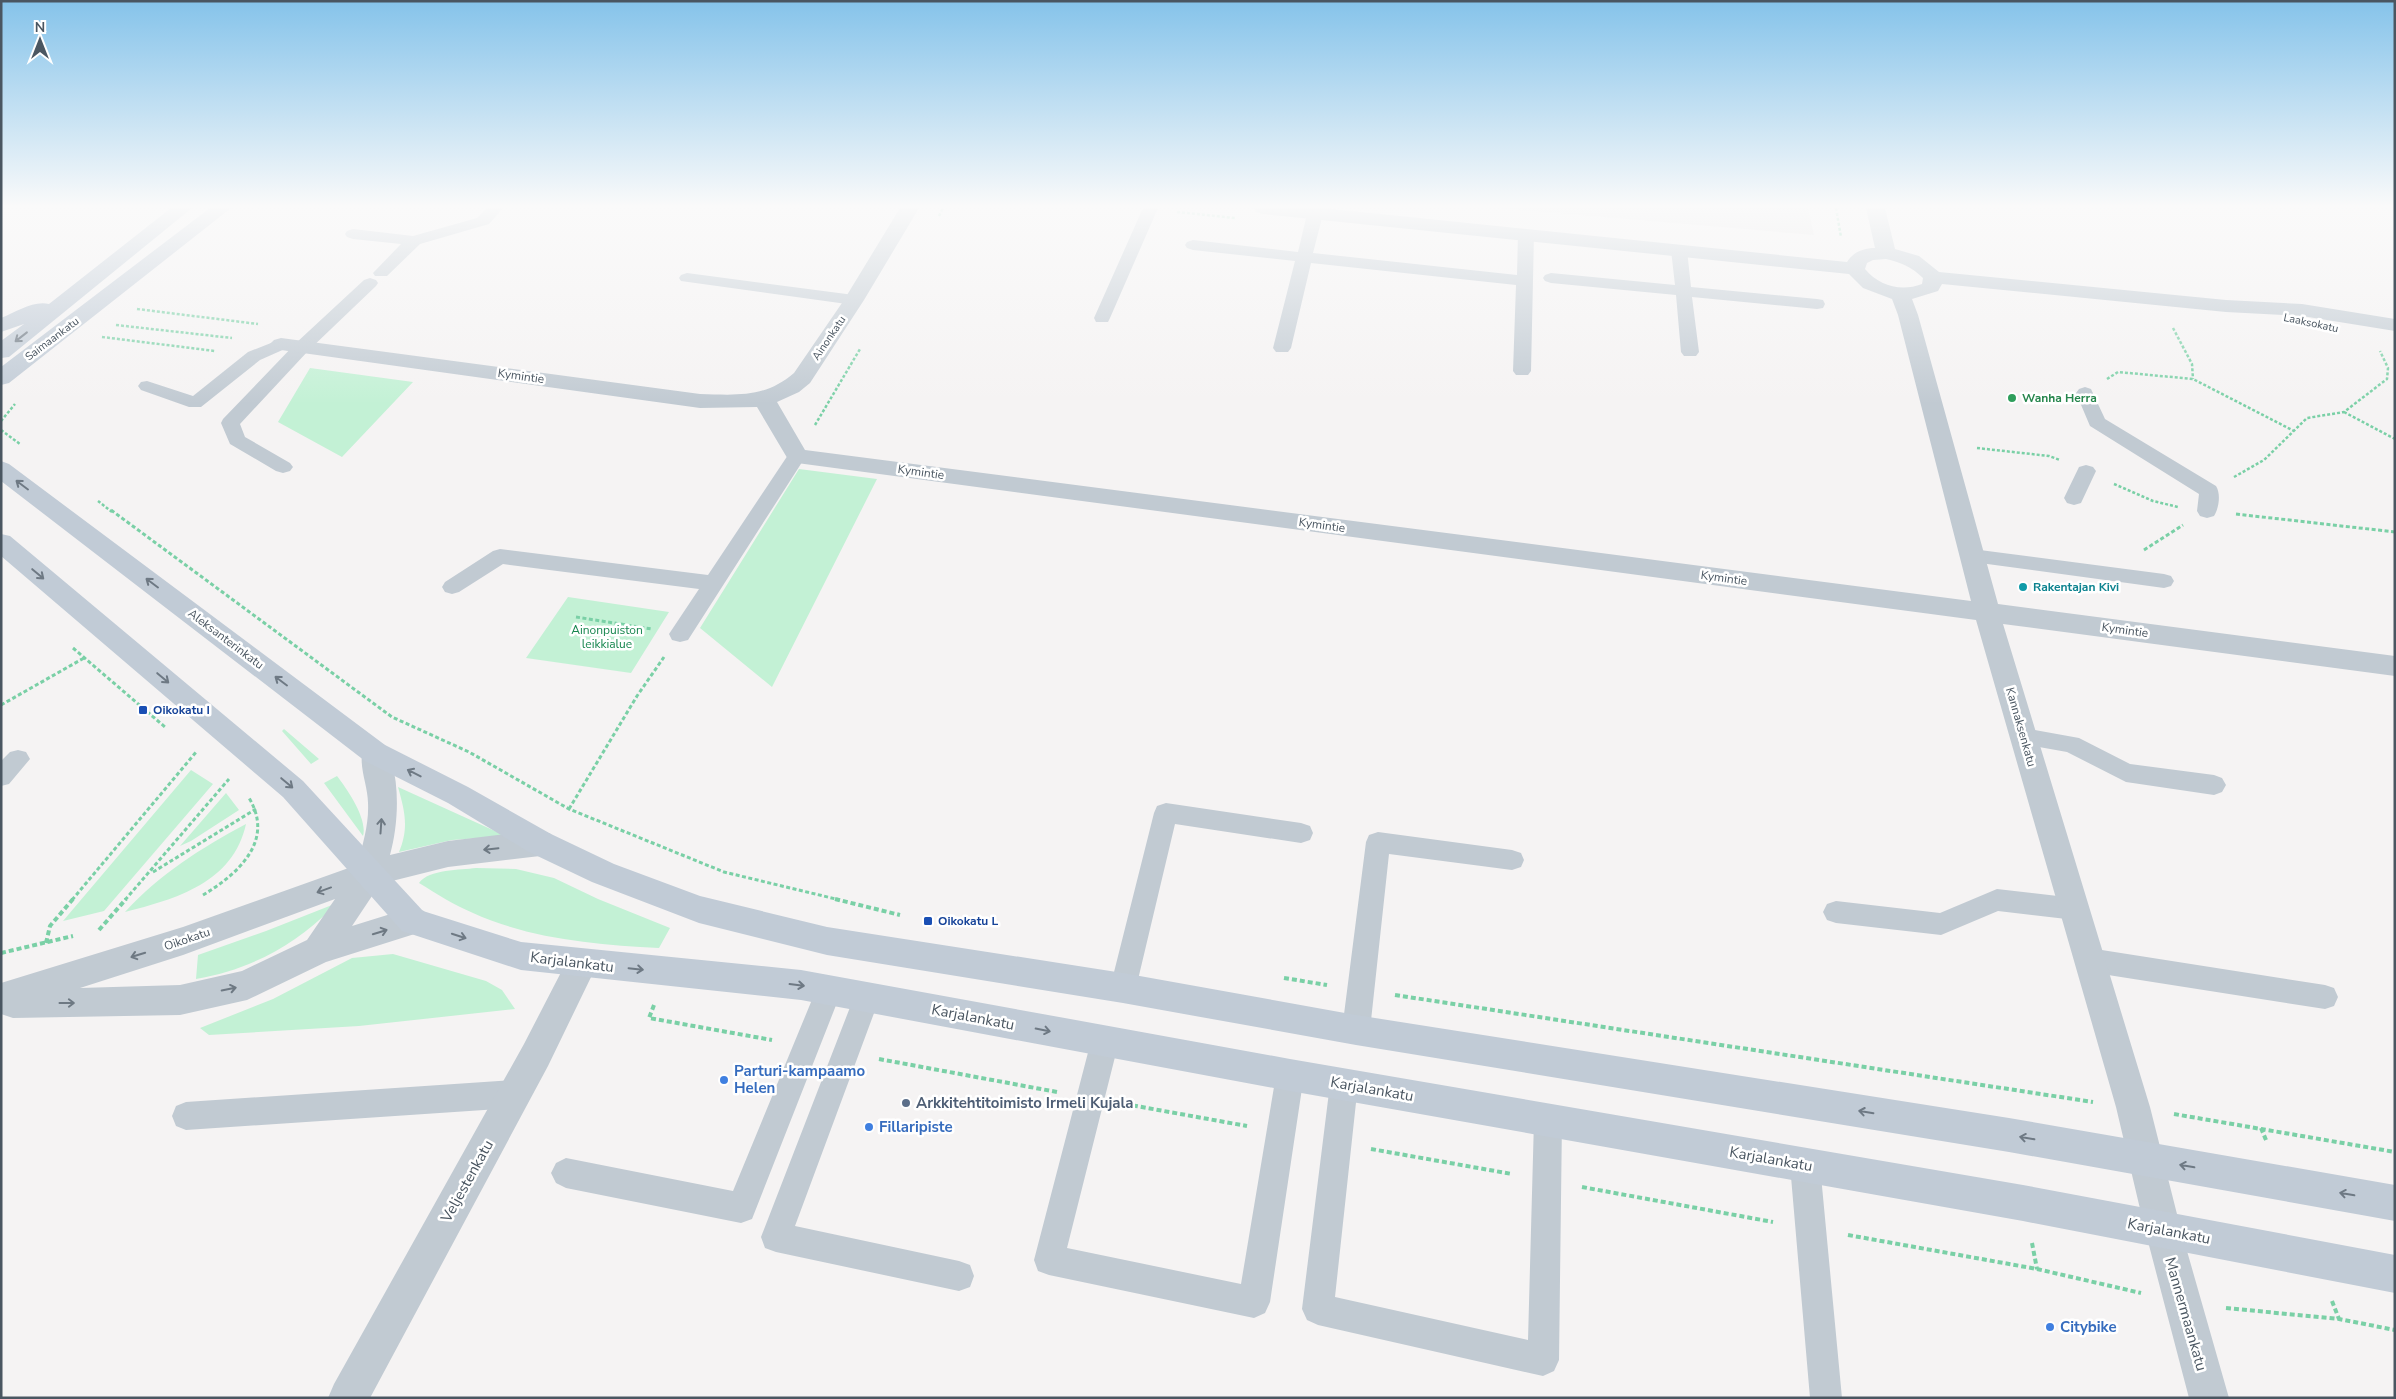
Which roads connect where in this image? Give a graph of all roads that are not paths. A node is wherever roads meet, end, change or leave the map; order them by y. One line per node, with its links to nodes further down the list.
1 (102, 273): 17 (main road, Saimaankatu)
2 (137, 273): 31 (main road, Saimaankatu)
3 (381, 273): 25 (lane)
4 (870, 273): 19 (street, Ainonkatu)
5 (1122, 273): 22 (lane)
6 (1301, 273): 26 (lane)
7 (1454, 273): 15 (lane)
8 (1525, 273): 15 (lane)
9 (1681, 273): 16 (lane)
10 (1858, 273): 18 (street)
11 (1929, 273): 12 (street)
12 (1932, 277): 18 (street); 21 (street, Laaksokatu)
13 (687, 278): 19 (lane)
14 (1551, 278): 16 (lane)
15 (1525, 281): 30 (lane)
16 (1684, 291): 20 (lane); 29 (lane)
17 (76, 294): 24 (main road, Saimaankatu); 28 (main road, Saimaankatu, one-way to 28)
18 (1900, 294): 42 (street, Kannaksenkatu)
19 (854, 300): 34 (street, Ainonkatu)
20 (1817, 304)
21 (2226, 306): 23 (street, Laaksokatu); 27 (street, Laaksokatu)
22 (1102, 318)
23 (2395, 325)
24 (1, 326)
25 (291, 345): 32 (lane); 34 (street, Kymintie); 36 (lane)
26 (1282, 348)
27 (2388, 349)
28 (1, 352)
29 (1690, 352)
30 (1522, 370)
31 (1, 378)
32 (147, 386)
33 (2086, 393): 40 (lane)
34 (764, 399): 35 (street)
35 (797, 456): 44 (lane); 46 (street, Kymintie)
36 (283, 467)
37 (1, 469): 50 (main road, Aleksanterinkatu, one-way to 37)
38 (2086, 471): 39 (lane)
39 (2074, 498)
40 (2207, 511)
41 (1, 542): 57 (main road, one-way to 57)
42 (1972, 556): 43 (lane); 46 (street, Kannaksenkatu)
43 (2164, 581)
44 (713, 583): 45 (lane); 47 (lane)
45 (452, 587)
46 (1987, 613): 48 (street, Kymintie); 49 (street, Kannaksenkatu)
47 (680, 634)
48 (2395, 666)
49 (2024, 737): 53 (lane); 58 (street, Kannaksenkatu)
50 (375, 753): 55 (main road, Aleksanterinkatu, one-way to 50); 57 (street, one-way to 50)
51 (18, 759): 52 (lane)
52 (1, 778)
53 (2214, 785)
54 (1302, 833): 64 (lane)
55 (540, 843): 57 (street, Oikokatu, one-way to 57); 64 (main road)
56 (1512, 860): 70 (lane)
57 (370, 873): 60 (main road); 61 (street); 68 (street, Oikokatu, one-way to 68)
58 (2075, 909): 59 (lane); 62 (street, Kannaksenkatu)
59 (1836, 912)
60 (413, 921): 61 (street, one-way to 60); 63 (main road, Karjalankatu, one-way to 63)
61 (318, 950): 69 (street, one-way to 61)
62 (2089, 960): 67 (lane); 77 (street, Kannaksenkatu)
63 (582, 963): 65 (main road, Karjalankatu, one-way to 65); 74 (street, Veljestenkatu)
64 (1123, 988): 70 (main road)
65 (829, 990): 66 (main road, Karjalankatu); 79 (lane)
66 (867, 997): 71 (main road, Karjalankatu, one-way to 71); 83 (lane)
67 (2325, 997)
68 (1, 998)
69 (1, 1003)
70 (1356, 1030): 77 (main road, one-way to 70)
71 (1105, 1042): 72 (main road, Karjalankatu); 72 (lane)
72 (1290, 1075): 73 (main road, Karjalankatu)
73 (1344, 1084): 76 (main road, Karjalankatu); 76 (lane)
74 (514, 1094): 75 (lane); 84 (street, Veljestenkatu)
75 (186, 1116)
76 (1548, 1120): 78 (main road, Karjalankatu)
77 (2144, 1158): 80 (main road, one-way to 77); 81 (street, Mannermaankatu)
78 (1806, 1165): 81 (main road, Karjalankatu); 85 (lane)
79 (566, 1173)
80 (2395, 1203)
81 (2163, 1230): 82 (main road, Karjalankatu); 86 (street, Mannermaankatu)
82 (2395, 1274)
83 (959, 1276)
84 (348, 1398)
85 (1826, 1398)
86 (2209, 1398)

